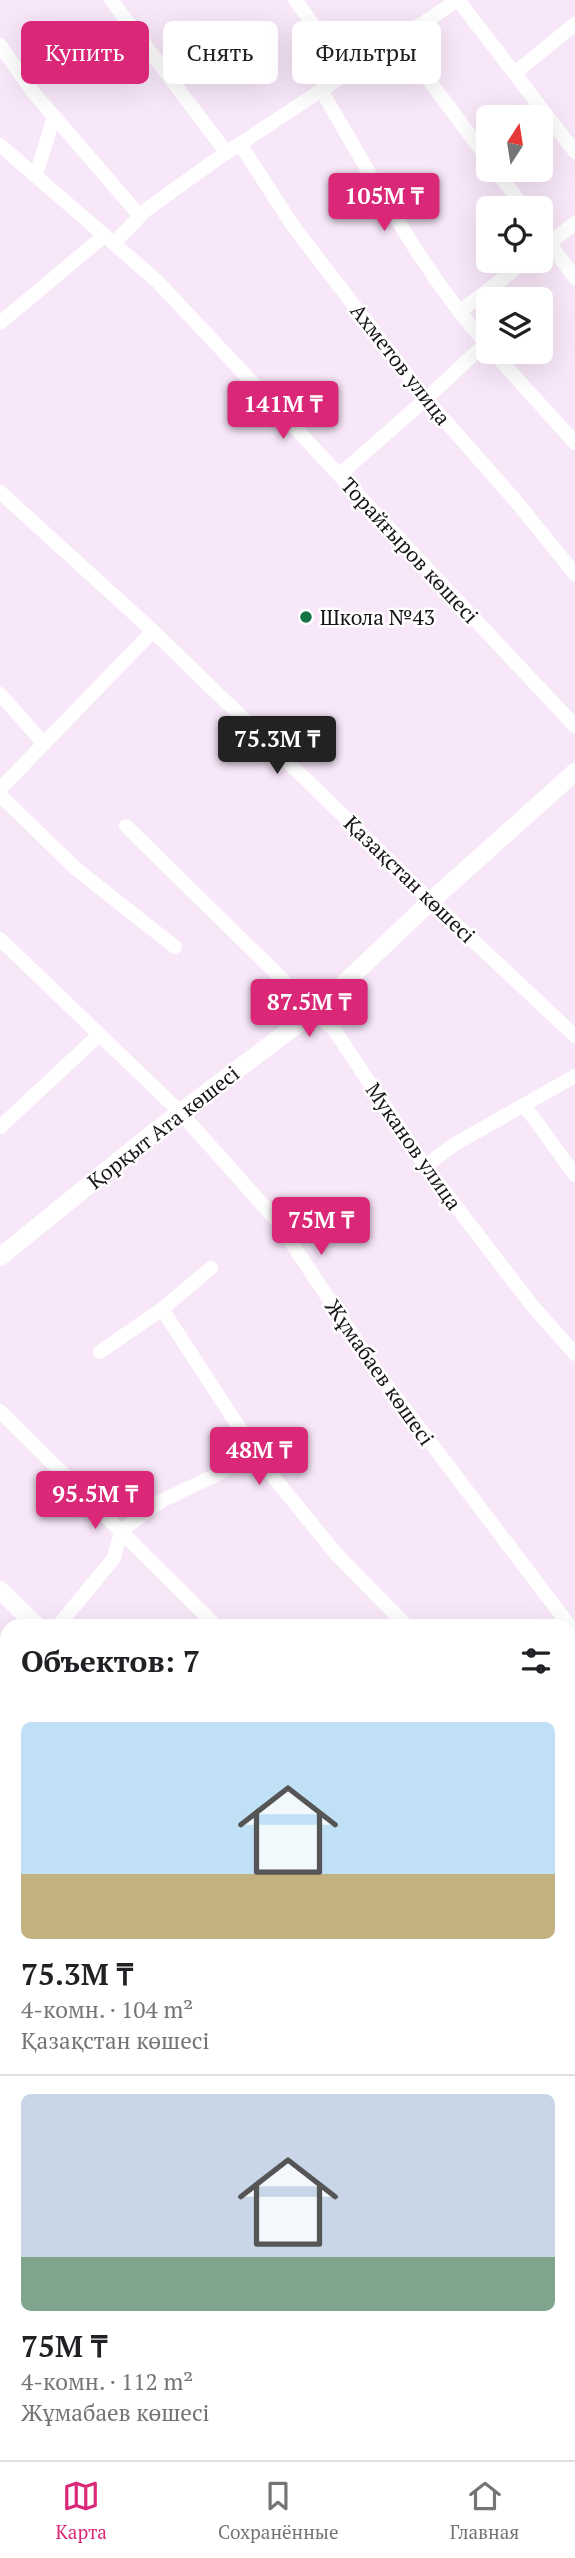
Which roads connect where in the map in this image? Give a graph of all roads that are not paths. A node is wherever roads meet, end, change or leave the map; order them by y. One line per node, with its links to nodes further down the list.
1 (111, 0): 16 (street)
2 (295, 0): 4 (street)
3 (458, 0): 5 (street); 8 (street)
4 (311, 21)
5 (426, 21)
6 (575, 24): 8 (street)
7 (0, 44): 12 (street)
8 (514, 74): 17 (street)
9 (330, 84): 11 (street)
10 (432, 84): 13 (street)
11 (321, 90): 14 (street); 26 (street)
12 (54, 117): 18 (street); 19 (street)
13 (476, 143)
14 (240, 144): 16 (street); 31 (street, Ахметов улица)
15 (0, 145): 18 (street, Торайғыров көшесі)
16 (226, 152): 19 (street)
17 (575, 152)
18 (36, 175): 22 (street, Торайғыров көшесі)
19 (140, 216): 22 (street)
20 (575, 223): 21 (street)
21 (553, 236)
22 (109, 239): 27 (street); 33 (street, Торайғыров көшесі)
23 (553, 253): 25 (street)
24 (510, 273): 26 (street)
25 (575, 278)
26 (459, 312): 28 (street)
27 (0, 323)
28 (476, 332)
29 (476, 358): 31 (street)
30 (504, 364): 32 (street)
31 (426, 400): 33 (street); 35 (street, Ахметов улица)
32 (575, 443)
33 (339, 475): 38 (street, Торайғыров көшесі)
34 (0, 492): 36 (street, Қазақстан көшесі)
35 (575, 573)
36 (153, 631): 39 (street); 44 (street, Қазақстан көшесі)
37 (0, 694): 39 (street)
38 (575, 726)
39 (44, 744): 41 (street)
40 (575, 772): 44 (main road, Қорқыт Ата көшесі)
41 (0, 789)
42 (0, 795): 46 (street)
43 (126, 827): 47 (street, Муканов улица)
44 (431, 901): 47 (main road, Қорқыт Ата көшесі); 49 (street, Қазақстан көшесі)
45 (0, 939): 48 (street, Жұмабаев көшесі)
46 (175, 947)
47 (315, 1011): 52 (main road, Қорқыт Ата көшесі); 54 (street, Муканов улица)
48 (99, 1035): 52 (street, Жұмабаев көшесі); 53 (street)
49 (575, 1036)
50 (575, 1076): 51 (street)
51 (524, 1105): 54 (street); 55 (street)
52 (180, 1112): 56 (main road, Қорқыт Ата көшесі); 69 (street, Жұмабаев көшесі)
53 (2, 1121)
54 (425, 1166): 60 (street, Муканов улица)
55 (575, 1175)
56 (0, 1257)
57 (211, 1268): 58 (street)
58 (162, 1309): 59 (street); 62 (street)
59 (100, 1352)
60 (575, 1354)
61 (0, 1411): 63 (street)
62 (256, 1453): 63 (street); 68 (street)
63 (121, 1531): 66 (street); 67 (street)
64 (0, 1590): 65 (main road)
65 (30, 1619)
66 (64, 1619)
67 (209, 1619)
68 (400, 1619)
69 (564, 1619)

